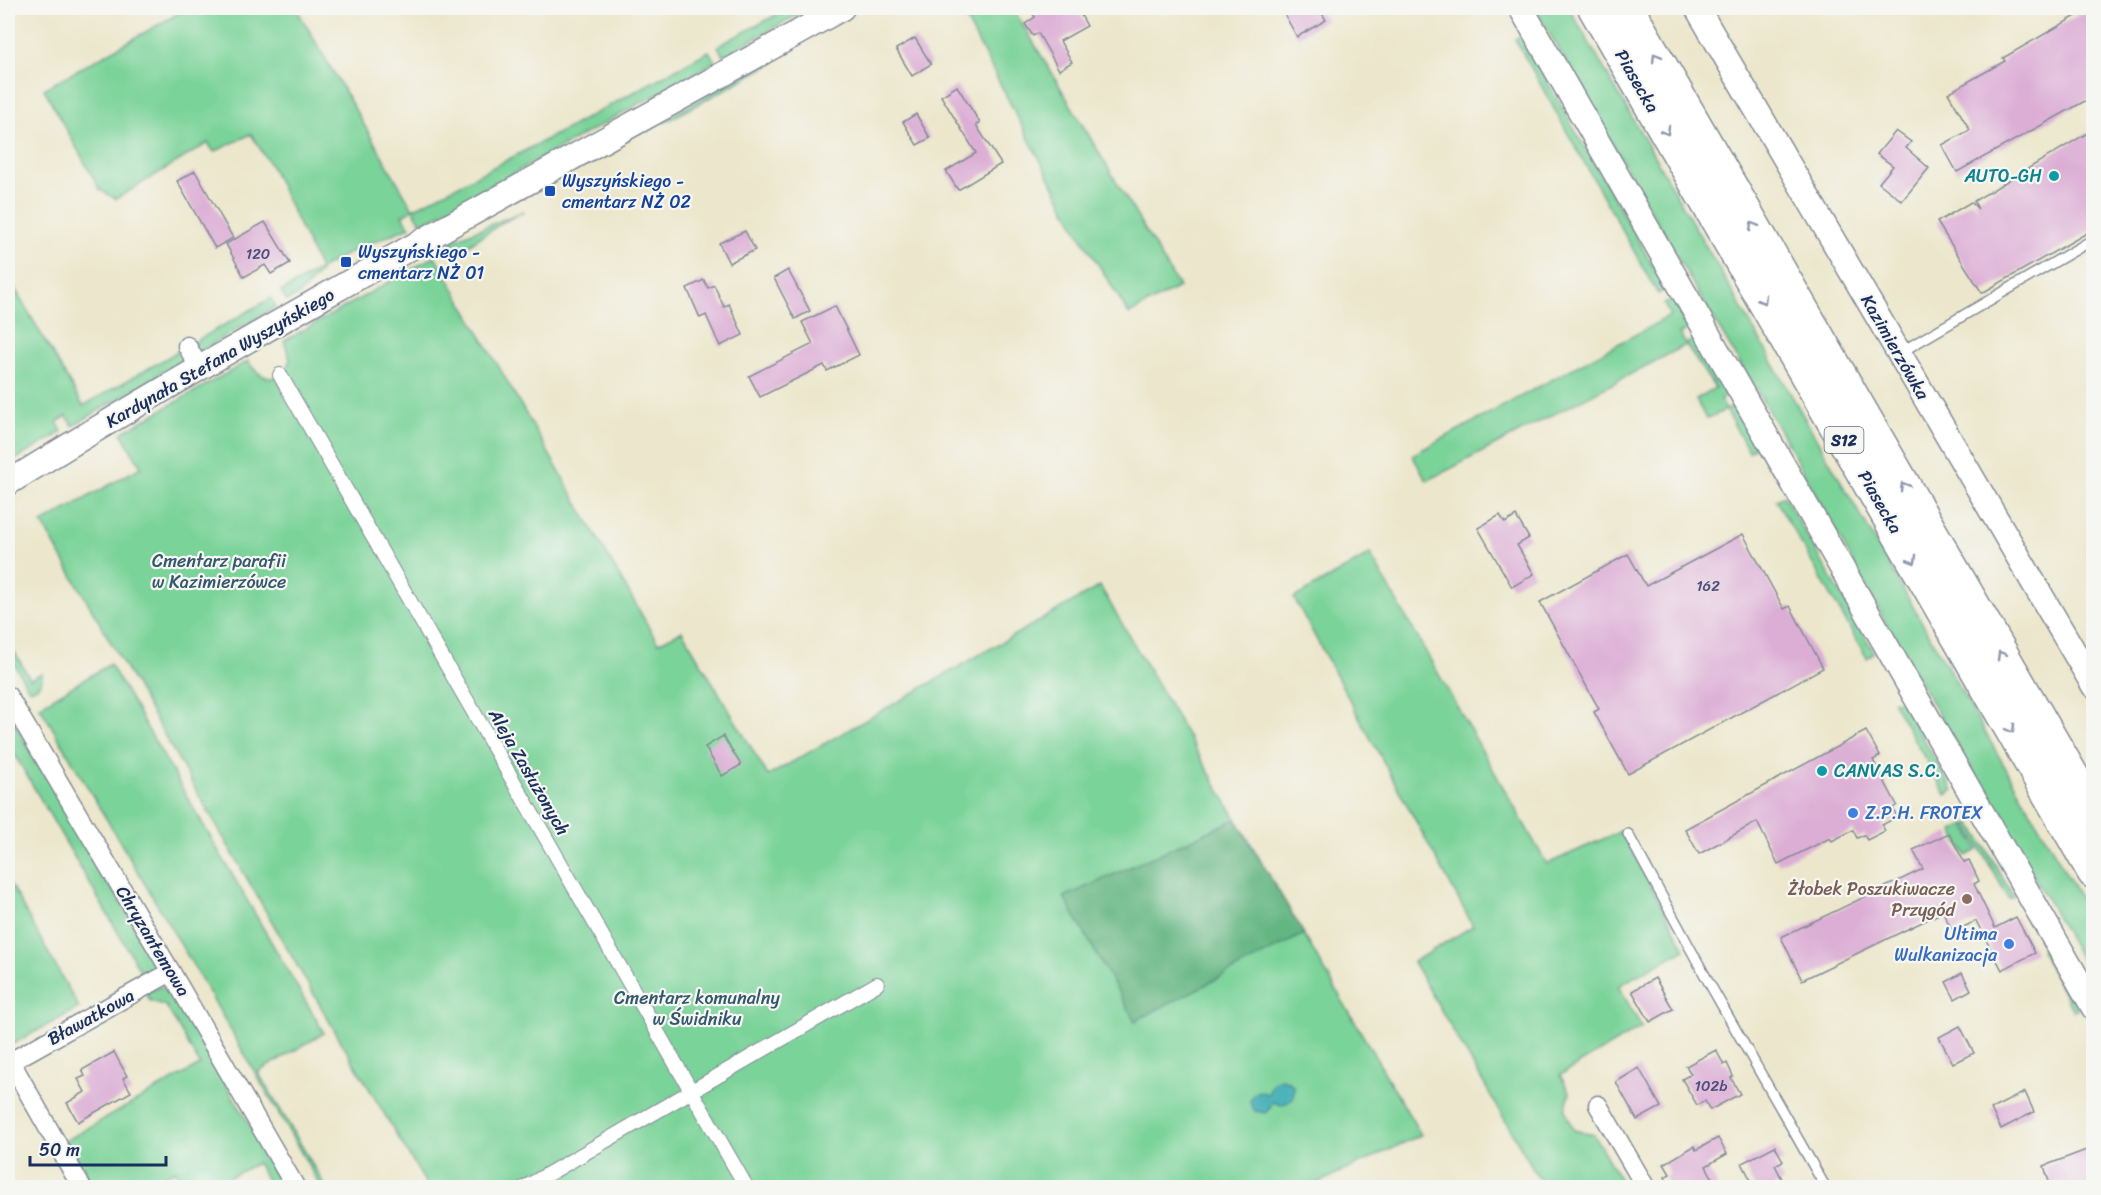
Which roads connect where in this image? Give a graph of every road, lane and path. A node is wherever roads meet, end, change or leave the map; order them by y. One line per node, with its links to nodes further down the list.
1 (842, 8): 9 (street, Kardynała Stefana Wyszyńskiego)
2 (1521, 8): 19 (street)
3 (1594, 8): 16 (highway, Piasecka / S12, one-way to 16)
4 (1627, 8): 14 (highway, Piasecka / S12, one-way to 4)
5 (1697, 8): 8 (street, Kazimierzówka)
6 (2094, 239): 8 (lane)
7 (187, 346): 9 (street)
8 (1899, 353): 12 (street, Kazimierzówka)
9 (200, 369): 11 (street, Kardynała Stefana Wyszyńskiego)
10 (280, 375): 21 (street, Aleja Zasłużonych)
11 (8, 483)
12 (2094, 686)
13 (8, 696): 17 (street, Chryzantemowa)
14 (2094, 814)
15 (1628, 834): 28 (lane)
16 (2094, 872)
17 (171, 972): 20 (street, Bławatkowa); 24 (street, Chryzantemowa)
18 (876, 984): 21 (street)
19 (2094, 1008)
20 (9, 1060): 23 (street)
21 (692, 1090): 25 (street); 26 (street, Aleja Zasłużonych)
22 (1598, 1105): 27 (street)
23 (82, 1188)
24 (296, 1188)
25 (524, 1188)
26 (747, 1188)
27 (1646, 1188)
28 (1826, 1188)

